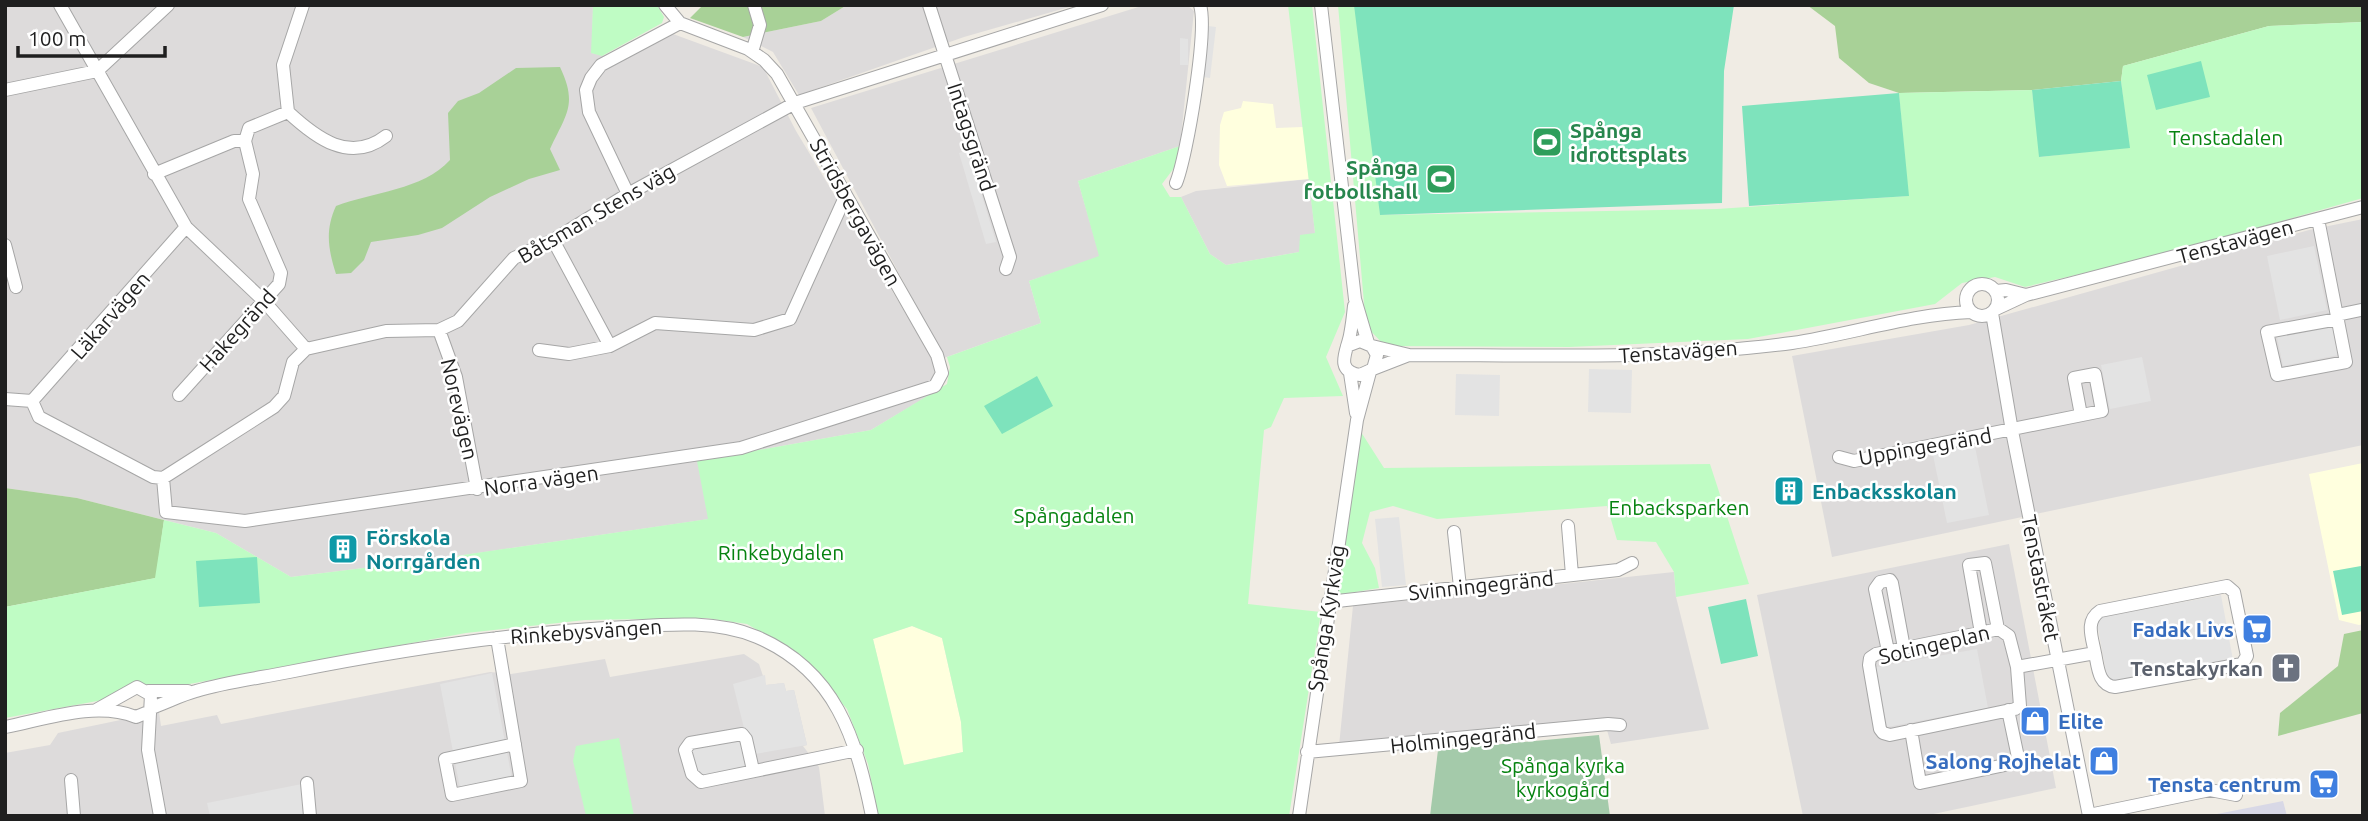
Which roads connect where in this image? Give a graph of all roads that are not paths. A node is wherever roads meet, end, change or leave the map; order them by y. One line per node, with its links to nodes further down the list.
1 (60, 5): 13 (street)
2 (168, 5): 13 (street)
3 (303, 5): 16 (street)
4 (665, 5): 10 (street, Stridsbergavägen)
5 (754, 5): 11 (street)
6 (929, 5): 12 (street, Intagsgränd)
7 (1102, 5): 12 (street, Båtsman Stens väg)
8 (1200, 5): 20 (street)
9 (1321, 5): 33 (street)
10 (680, 23): 11 (street, Stridsbergavägen); 21 (street)
11 (752, 52): 15 (street, Stridsbergavägen)
12 (946, 55): 15 (street, Båtsman Stens väg); 28 (street, Intagsgränd)
13 (97, 71): 14 (street); 19 (street)
14 (5, 90)
15 (796, 103): 21 (street, Båtsman Stens väg); 22 (street, Stridsbergavägen)
16 (288, 112): 17 (street); 18 (street)
17 (386, 136)
18 (245, 141): 19 (street); 34 (street, Hakegränd)
19 (154, 174): 25 (street)
20 (1176, 183)
21 (628, 194): 26 (street, Båtsman Stens väg)
22 (846, 195): 43 (street); 50 (street, Stridsbergavägen)
23 (2363, 207): 24 (street, Tenstavägen)
24 (2318, 219): 31 (street, Tenstavägen); 39 (street)
25 (186, 227): 34 (street); 53 (street, Läkarvägen)
26 (553, 240): 40 (street, Båtsman Stens väg); 43 (street)
27 (5, 245): 29 (street)
28 (1006, 269)
29 (16, 286)
30 (1996, 291): 31 (street, Tenstavägen); 32 (street); 36 (street)
31 (2026, 295): 36 (street, Tenstavägen)
32 (1966, 296): 37 (street, Tenstavägen); 38 (street)
33 (1356, 299): 42 (street); 44 (street)
34 (263, 300): 45 (street); 51 (street, Hakegränd)
35 (2361, 310): 39 (street)
36 (1994, 311): 38 (street); 41 (street, Tenstastråket)
37 (1945, 314): 38 (street, Tenstavägen); 47 (street, Tenstavägen)
38 (1975, 314): 41 (street, Tenstastråket)
39 (2338, 317): 39 (street)
40 (439, 331): 45 (street); 59 (street, Norevägen)
41 (1995, 340): 56 (street, Tenstastråket)
42 (1370, 344): 44 (street); 47 (street, Tenstavägen); 48 (street)
43 (610, 346): 46 (street)
44 (1348, 346): 49 (street)
45 (306, 349): 58 (street)
46 (539, 350)
47 (1409, 355): 48 (street, Tenstavägen)
48 (1371, 371): 49 (street); 55 (street, Spånga Kyrkväg)
49 (1350, 373): 55 (street, Spånga Kyrkväg)
50 (940, 381): 59 (street, Norra vägen)
51 (179, 395)
52 (5, 399): 53 (street)
53 (32, 401): 58 (street)
54 (2081, 415): 56 (street, Uppingegränd)
55 (1357, 420): 65 (street, Spånga Kyrkväg)
56 (2012, 431): 57 (street, Uppingegränd); 72 (street, Tenstastråket)
57 (1839, 457)
58 (163, 478): 59 (street, Norra vägen)
59 (477, 489)
60 (1568, 526): 63 (street)
61 (1454, 532): 64 (street)
62 (1632, 563): 63 (street, Svinningegränd)
63 (1572, 575): 64 (street, Svinningegränd)
64 (1460, 587): 65 (street, Svinningegränd)
65 (1328, 602): 87 (street, Spånga Kyrkväg)
66 (1998, 629): 67 (street, Sotingeplan); 67 (street); 73 (street, Sotingeplan)
67 (1981, 632): 69 (street, Sotingeplan)
68 (497, 638): 75 (street, Rinkebysvängen); 84 (street); 86 (street, Rinkebysvängen)
69 (1904, 648): 70 (street, Sotingeplan); 70 (street)
70 (1888, 652): 83 (street, Sotingeplan)
71 (2095, 653): 71 (street); 72 (street)
72 (2058, 659): 73 (street); 92 (street, Tenstastråket)
73 (2017, 667): 79 (street, Sotingeplan)
74 (148, 691): 75 (street, Rinkebysvängen); 76 (street, Rinkebysvängen); 78 (street)
75 (195, 691): 78 (street, Rinkebysvängen)
76 (126, 693): 77 (street, Rinkebysvängen); 80 (street)
77 (96, 710): 80 (street, Rinkebysvängen); 82 (street, Rinkebysvängen)
78 (150, 710): 80 (street, Rinkebysvängen); 85 (street)
79 (2008, 710): 83 (street, Sotingeplan); 83 (street)
80 (130, 714): 85 (street)
81 (1620, 725): 87 (street, Holmingegränd)
82 (5, 727)
83 (1911, 730)
84 (515, 744): 84 (street)
85 (148, 750): 94 (street)
86 (857, 750): 88 (street); 96 (street, Rinkebysvängen)
87 (1307, 752): 97 (street, Spånga Kyrkväg)
88 (753, 770): 88 (street)
89 (71, 780): 93 (street)
90 (307, 783): 95 (street)
91 (2236, 795): 92 (street)
92 (2089, 815)
93 (74, 816)
94 (160, 816)
95 (310, 816)
96 (872, 816)
97 (1299, 816)

